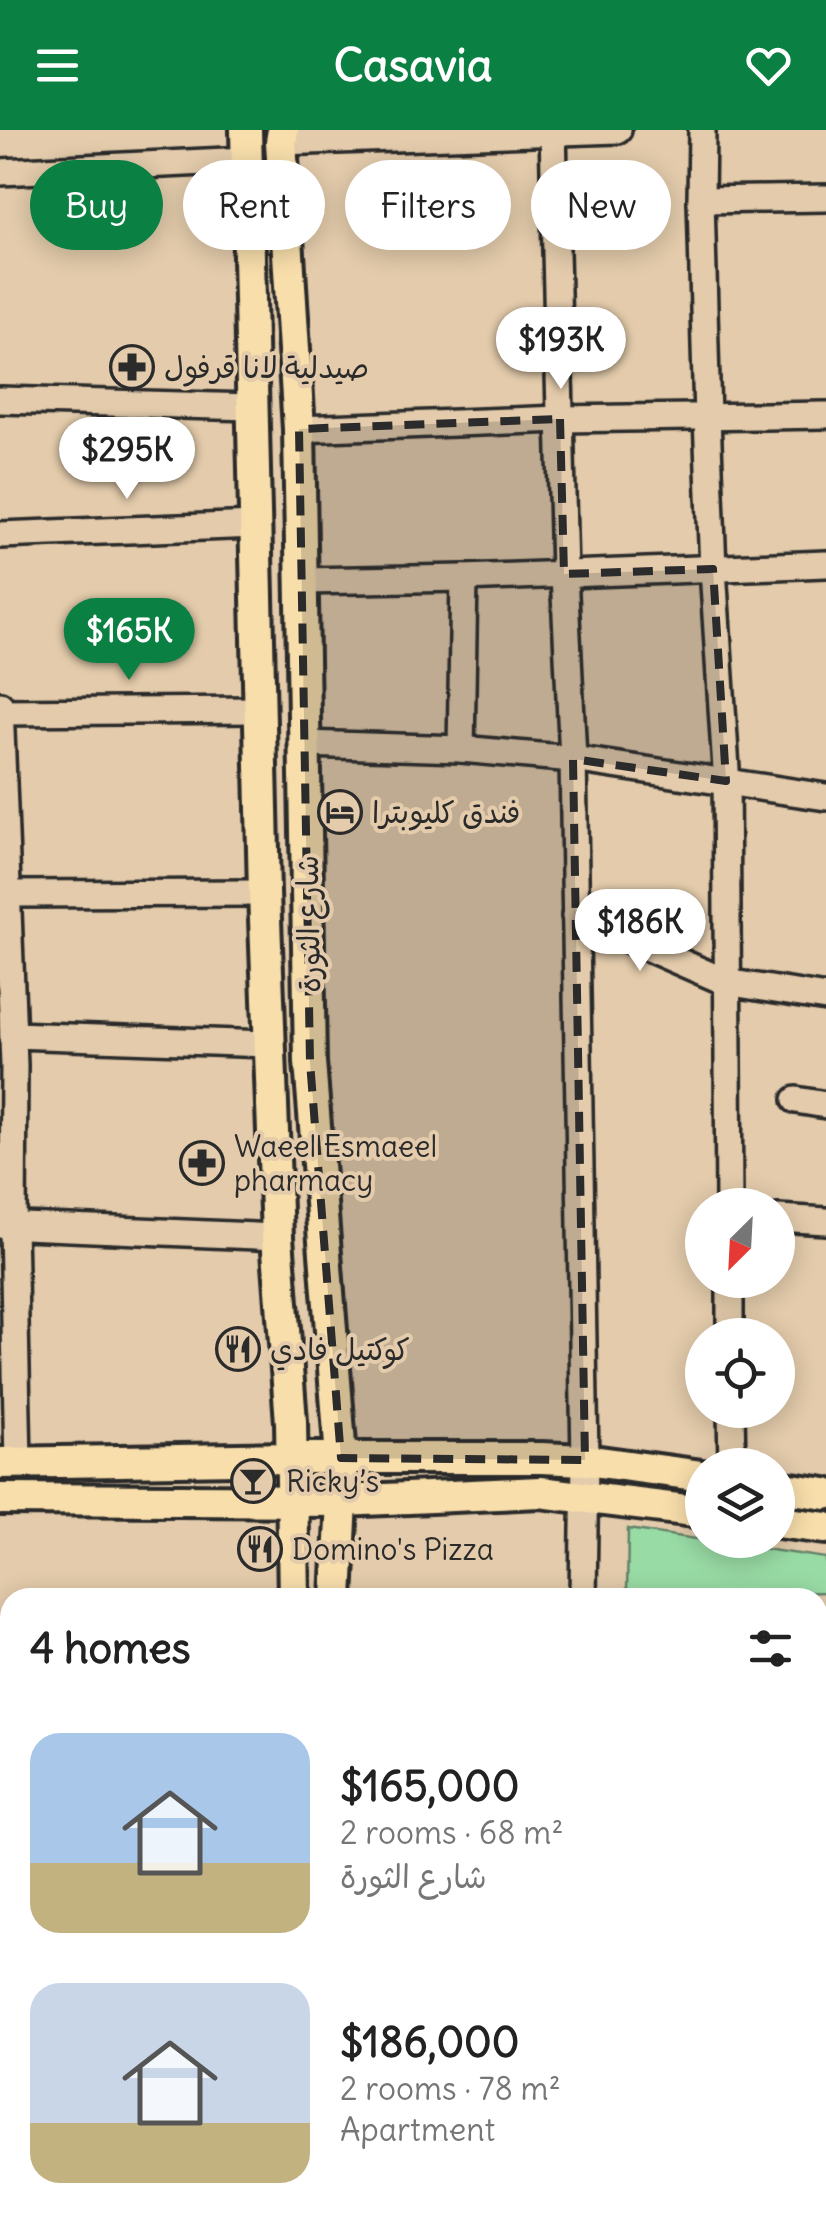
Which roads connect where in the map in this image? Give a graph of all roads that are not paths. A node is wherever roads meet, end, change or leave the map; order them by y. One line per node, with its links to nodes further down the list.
1 (618, 130): 3 (street)
2 (702, 130): 8 (street)
3 (553, 131): 4 (street); 13 (street)
4 (282, 136): 14 (main road, شارع الثورة)
5 (246, 145): 6 (street); 10 (main road, شارع الثورة)
6 (0, 172)
7 (826, 198): 8 (street)
8 (701, 200): 12 (street)
9 (0, 400): 10 (street)
10 (252, 407): 15 (main road, شارع الثورة)
11 (826, 415): 12 (street)
12 (707, 418): 13 (street); 18 (street)
13 (560, 419): 14 (street); 19 (street)
14 (298, 429): 21 (main road, شارع الثورة)
15 (256, 525): 16 (street); 23 (main road, شارع الثورة)
16 (0, 535)
17 (826, 564): 18 (street)
18 (713, 569): 19 (street); 27 (street)
19 (564, 574): 20 (street); 26 (street)
20 (464, 578): 21 (street); 25 (street)
21 (303, 581): 24 (main road, شارع الثورة)
22 (0, 709): 23 (street); 30 (street)
23 (258, 710): 29 (main road, شارع الثورة)
24 (304, 744): 25 (street); 46 (main road, شارع الثورة)
25 (461, 749): 26 (street)
26 (573, 760): 27 (street); 31 (street)
27 (726, 781): 28 (street); 32 (street)
28 (826, 798)
29 (264, 893): 30 (street); 35 (main road, شارع الثورة)
30 (7, 894): 34 (street)
31 (576, 916): 32 (street); 47 (street)
32 (726, 982): 33 (street); 39 (street)
33 (826, 998)
34 (13, 1035): 35 (street); 36 (street)
35 (269, 1044): 43 (main road, شارع الثورة)
36 (7, 1064): 42 (street)
37 (796, 1100): 38 (street)
38 (826, 1105)
39 (734, 1188)
40 (795, 1219): 41 (street)
41 (826, 1221)
42 (7, 1226): 43 (street); 44 (street)
43 (277, 1238): 45 (main road, شارع الثورة)
44 (8, 1364): 48 (street)
45 (292, 1458): 46 (main road); 48 (main road); 55 (main road, شارع الثورة)
46 (341, 1458): 47 (main road); 54 (main road, شارع الثورة)
47 (585, 1460): 49 (main road); 52 (street)
48 (9, 1463)
49 (685, 1474)
50 (795, 1489): 51 (main road)
51 (826, 1494)
52 (584, 1497): 54 (main road); 56 (main road); 61 (street)
53 (0, 1499): 55 (main road)
54 (342, 1500): 55 (main road); 60 (main road, شارع الثورة)
55 (292, 1501): 59 (main road, شارع الثورة)
56 (685, 1510)
57 (795, 1524): 58 (main road)
58 (826, 1528)
59 (294, 1588)
60 (338, 1588)
61 (583, 1588)

